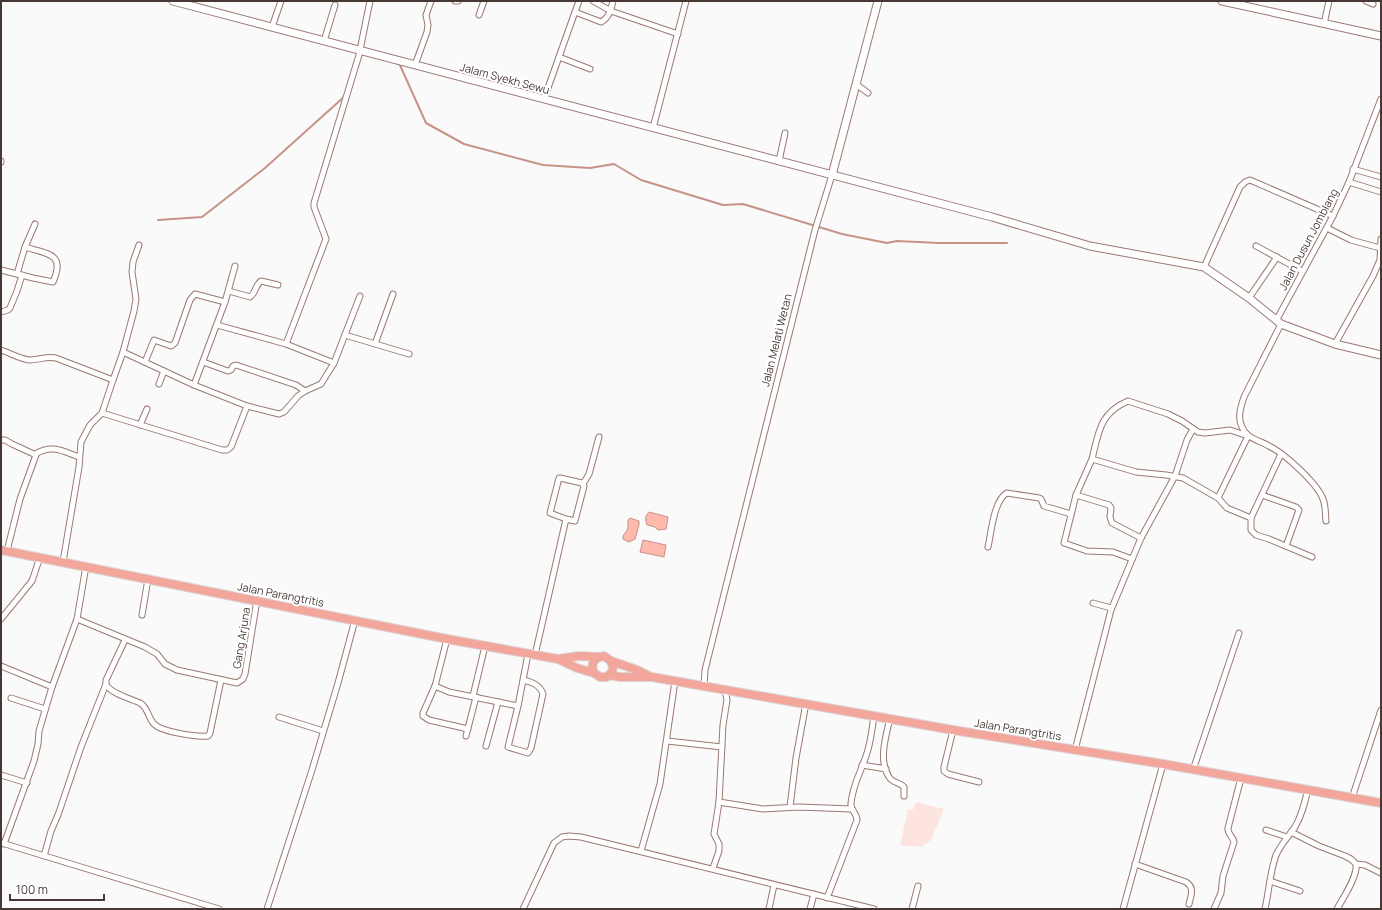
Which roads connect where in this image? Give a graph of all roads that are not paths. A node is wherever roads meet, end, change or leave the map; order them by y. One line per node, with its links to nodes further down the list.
1 (173, 1): 20 (street, Jalam Syekh Sewu)
2 (281, 1): 20 (street)
3 (370, 1): 24 (street)
4 (432, 1): 26 (street)
5 (484, 1): 18 (street)
6 (579, 1): 17 (street)
7 (592, 1): 16 (street)
8 (613, 1): 16 (street)
9 (686, 1): 21 (street)
10 (878, 1): 28 (street, Jalan Melati Wetan)
11 (1222, 1): 19 (street)
12 (1329, 1): 19 (street)
13 (1366, 1): 14 (street)
14 (1372, 4)
15 (335, 5): 23 (street)
16 (611, 11): 17 (street); 21 (street)
17 (575, 12): 25 (street)
18 (479, 15)
19 (1324, 24): 22 (street)
20 (272, 27): 23 (street, Jalam Syekh Sewu)
21 (678, 34): 32 (street)
22 (1381, 36)
23 (324, 41): 24 (street, Jalam Syekh Sewu)
24 (359, 52): 26 (street, Jalam Syekh Sewu); 65 (street)
25 (559, 57): 27 (street); 31 (street)
26 (415, 65): 31 (street, Jalam Syekh Sewu)
27 (590, 69)
28 (856, 84): 29 (street); 36 (street, Jalan Melati Wetan)
29 (868, 93)
30 (1381, 98): 35 (street, Jalan Dusun Jomblang)
31 (544, 99): 32 (street, Jalam Syekh Sewu)
32 (653, 128): 34 (street, Jalam Syekh Sewu)
33 (785, 133): 34 (street)
34 (779, 161): 36 (street, Jalam Syekh Sewu)
35 (1353, 169): 37 (street); 38 (street, Jalan Dusun Jomblang)
36 (832, 175): 51 (street, Jalam Syekh Sewu); 135 (street, Jalan Melati Wetan)
37 (1381, 177)
38 (1349, 182): 39 (street); 40 (street, Jalan Dusun Jomblang)
39 (1381, 192)
40 (1333, 216): 42 (street, Jalan Dusun Jomblang); 51 (street)
41 (35, 224): 46 (street)
42 (1327, 228): 47 (street); 53 (street, Jalan Dusun Jomblang)
43 (1381, 239): 47 (street)
44 (139, 245): 69 (street)
45 (1256, 246): 48 (street)
46 (25, 248): 54 (street); 54 (street)
47 (1380, 248): 49 (street)
48 (1277, 257): 53 (street); 59 (street)
49 (1380, 260): 67 (street)
50 (235, 266): 56 (street)
51 (1204, 267): 59 (street)
52 (1, 270): 54 (street)
53 (1302, 271): 62 (street, Jalan Dusun Jomblang)
54 (20, 275): 61 (street)
55 (278, 285): 56 (street)
56 (229, 291): 60 (street)
57 (393, 294): 66 (street)
58 (360, 296): 64 (street)
59 (1249, 298): 62 (street)
60 (225, 302): 63 (street); 72 (street)
61 (1, 312)
62 (1278, 322): 67 (street); 85 (street, Jalan Dusun Jomblang)
63 (217, 325): 65 (street); 73 (street)
64 (345, 335): 66 (street); 74 (street)
65 (286, 344): 74 (street)
66 (375, 344): 70 (street)
67 (1335, 344): 71 (street)
68 (1, 350): 76 (street)
69 (123, 352): 72 (street); 76 (street)
70 (409, 354)
71 (1381, 355)
72 (145, 362): 75 (street)
73 (203, 362): 78 (street); 79 (street)
74 (334, 363): 79 (street)
75 (164, 371): 77 (street); 78 (street)
76 (113, 380): 82 (street)
77 (159, 384)
78 (194, 384): 80 (street)
79 (305, 391): 80 (street)
80 (248, 406): 83 (street)
81 (147, 409): 83 (street)
82 (102, 413): 83 (street); 90 (street)
83 (140, 425)
84 (1193, 429): 85 (street); 91 (street); 92 (street)
85 (1248, 436): 89 (street); 96 (street)
86 (599, 437): 93 (street)
87 (1, 440): 88 (street)
88 (35, 454): 90 (street); 104 (street)
89 (1281, 454): 95 (street); 100 (street)
90 (79, 457): 108 (street)
91 (1092, 459): 92 (street); 94 (street)
92 (1175, 476): 96 (street); 101 (street)
93 (583, 484): 99 (street); 99 (street)
94 (1076, 495): 97 (street); 101 (street)
95 (1262, 496): 98 (street); 102 (street)
96 (1218, 498): 98 (street)
97 (1071, 514): 103 (street); 107 (street)
98 (1251, 518): 102 (street)
99 (566, 519): 122 (street)
100 (1326, 521)
101 (1141, 538): 107 (street)
102 (1286, 546): 106 (street)
103 (988, 547)
104 (4, 550): 105 (main road, Jalan Parangtritis)
105 (40, 557): 108 (main road, Jalan Parangtritis); 115 (street)
106 (1312, 557)
107 (1132, 559): 113 (street)
108 (63, 562): 109 (main road, Jalan Parangtritis)
109 (86, 566): 110 (main road, Jalan Parangtritis); 116 (street)
110 (148, 578): 111 (main road, Jalan Parangtritis); 114 (street)
111 (257, 600): 117 (main road, Jalan Parangtritis); 130 (street, Gang Arjuna)
112 (1093, 603): 113 (street)
113 (1112, 608): 155 (street)
114 (142, 615)
115 (1, 619)
116 (77, 619): 120 (street, Gang Arjuna); 136 (street)
117 (355, 620): 119 (main road, Jalan Parangtritis); 150 (street)
118 (1239, 633): 159 (street)
119 (447, 639): 121 (main road, Jalan Parangtritis); 134 (street)
120 (125, 640): 130 (street, Gang Arjuna); 133 (street)
121 (485, 646): 122 (main road, Jalan Parangtritis); 138 (street)
122 (532, 654): 124 (main road, Jalan Parangtritis); 131 (street)
123 (599, 657): 124 (main road, Jalan Parangtritis); 125 (main road); 127 (main road)
124 (558, 658): 127 (main road, Jalan Parangtritis)
125 (611, 661): 128 (main road); 129 (main road, Jalan Parangtritis)
126 (1, 666): 136 (street)
127 (594, 673): 128 (main road)
128 (610, 675): 129 (main road, Jalan Parangtritis)
129 (652, 677): 132 (main road, Jalan Parangtritis)
130 (221, 680): 133 (street)
131 (523, 680): 142 (street); 142 (street)
132 (675, 681): 135 (main road, Jalan Parangtritis); 152 (street)
133 (106, 684): 175 (street)
134 (436, 686): 138 (street); 148 (street)
135 (704, 686): 137 (main road, Jalan Parangtritis)
136 (52, 687): 143 (street)
137 (725, 690): 141 (main road, Jalan Parangtritis); 154 (street)
138 (475, 697): 140 (street); 148 (street)
139 (11, 698): 143 (street)
140 (498, 702): 142 (street); 153 (street)
141 (806, 703): 145 (main road, Jalan Parangtritis); 169 (street)
142 (518, 706)
143 (45, 709): 163 (street)
144 (1381, 710): 166 (street)
145 (874, 716): 147 (main road, Jalan Parangtritis); 157 (street)
146 (279, 717): 150 (street)
147 (890, 718): 149 (main road, Jalan Parangtritis); 158 (street)
148 (468, 729): 151 (street)
149 (954, 730): 155 (main road, Jalan Parangtritis); 162 (street)
150 (323, 731): 189 (street)
151 (466, 736)
152 (667, 741): 154 (street); 174 (street)
153 (486, 746)
154 (722, 747): 167 (street)
155 (1075, 750): 156 (main road, Jalan Parangtritis)
156 (1163, 764): 159 (main road, Jalan Parangtritis); 176 (street)
157 (862, 765): 158 (street); 170 (street)
158 (886, 769): 165 (street)
159 (1193, 770): 161 (main road, Jalan Parangtritis)
160 (1, 775): 163 (street)
161 (1241, 778): 164 (main road, Jalan Parangtritis); 196 (street)
162 (979, 782)
163 (27, 783): 173 (street)
164 (1308, 789): 166 (main road, Jalan Parangtritis); 172 (street)
165 (904, 796)
166 (1352, 798): 168 (main road, Jalan Parangtritis)
167 (719, 802): 169 (street); 178 (street)
168 (1381, 803)
169 (790, 807): 170 (street)
170 (852, 809): 185 (street)
171 (1266, 830): 172 (street)
172 (1289, 834): 177 (street); 180 (street)
173 (3, 843): 175 (street)
174 (641, 851): 178 (street); 190 (street)
175 (44, 856): 188 (street)
176 (1135, 864): 186 (street); 195 (street)
177 (1356, 864): 179 (street); 187 (street)
178 (713, 868): 181 (street)
179 (1381, 873)
180 (1270, 881): 183 (street); 197 (street)
181 (774, 885): 184 (street); 191 (street)
182 (918, 886): 194 (street)
183 (1300, 891)
184 (814, 894): 185 (street); 192 (street)
185 (827, 898): 193 (street)
186 (1189, 904)
187 (1339, 908)
188 (219, 909)
189 (267, 909)
190 (523, 909)
191 (769, 909)
192 (810, 909)
193 (874, 909)
194 (912, 909)
195 (1123, 909)
196 (1214, 909)
197 (1265, 909)

